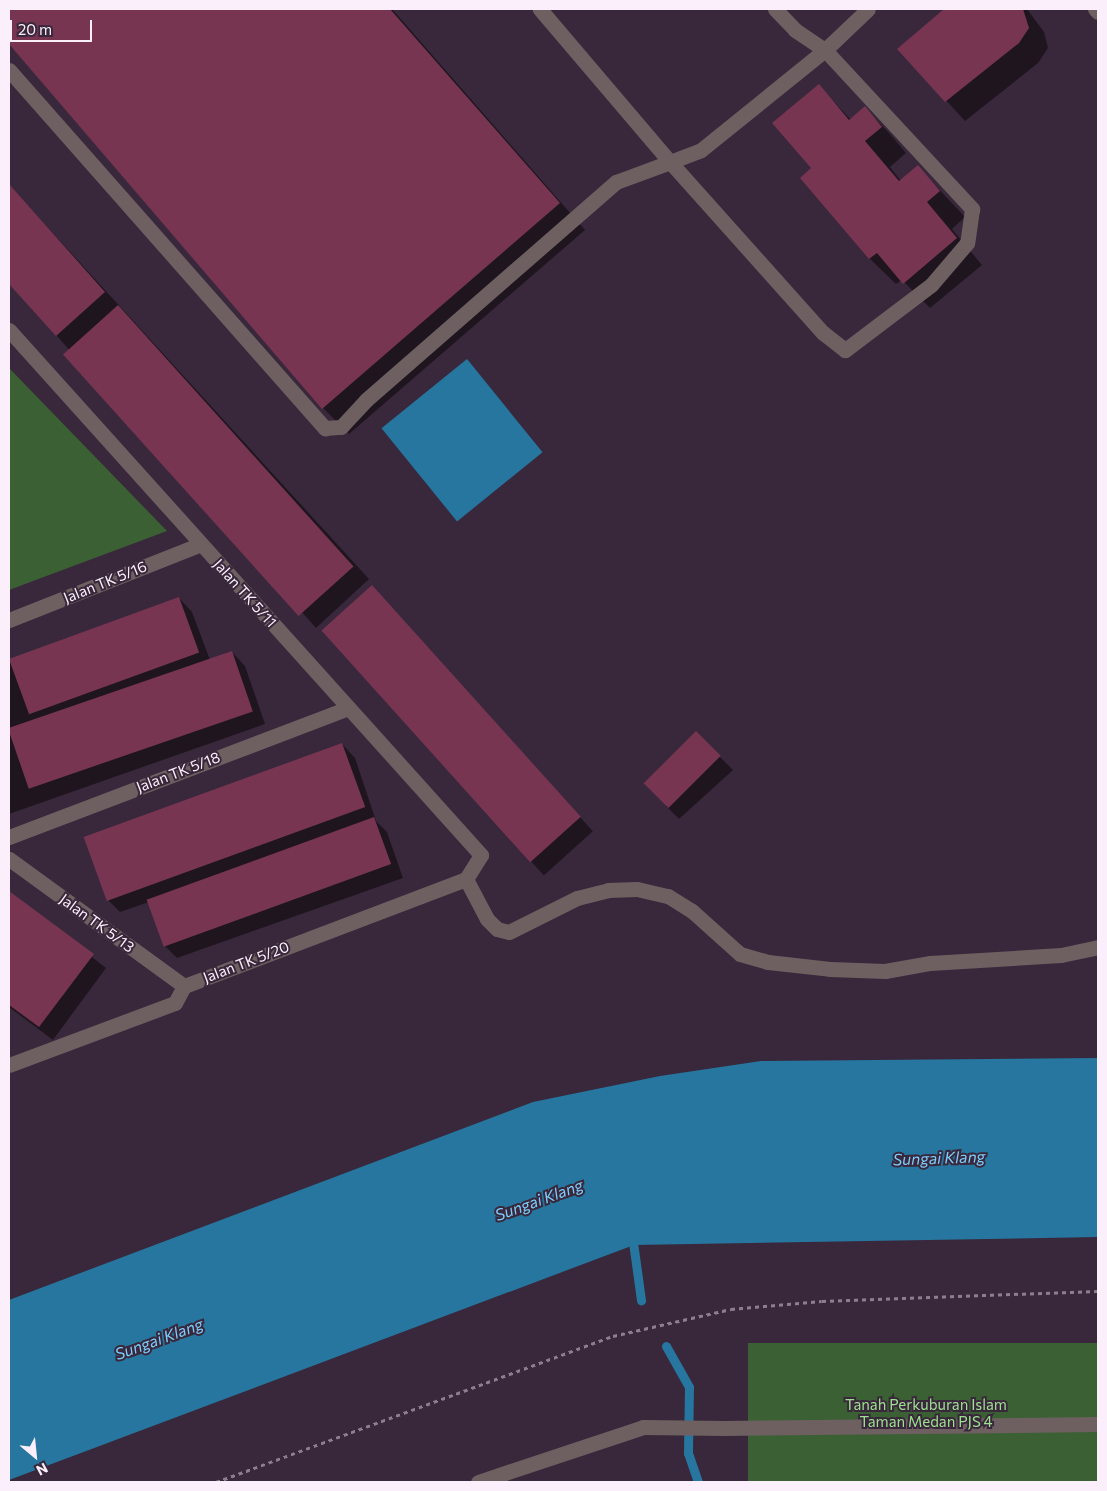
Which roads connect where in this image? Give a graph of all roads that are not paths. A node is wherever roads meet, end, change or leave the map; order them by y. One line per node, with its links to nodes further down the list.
1 (540, 9): 8 (street)
2 (776, 9): 6 (street)
3 (868, 9): 6 (street)
4 (1096, 9): 5 (street)
5 (1098, 12)
6 (825, 50): 8 (street); 8 (street)
7 (9, 70): 8 (street)
8 (670, 162)
9 (9, 330): 10 (street, Jalan TK 5/11)
10 (201, 544): 11 (street, Jalan TK 5/16); 12 (street, Jalan TK 5/11)
11 (9, 620)
12 (348, 708): 13 (street, Jalan TK 5/18); 15 (street, Jalan TK 5/11)
13 (9, 837)
14 (9, 859): 17 (street, Jalan TK 5/13)
15 (466, 880): 16 (street); 17 (street, Jalan TK 5/20)
16 (1098, 947)
17 (184, 986): 18 (street, Jalan TK 5/20)
18 (9, 1065)
19 (1098, 1424): 20 (street)
20 (478, 1482)

